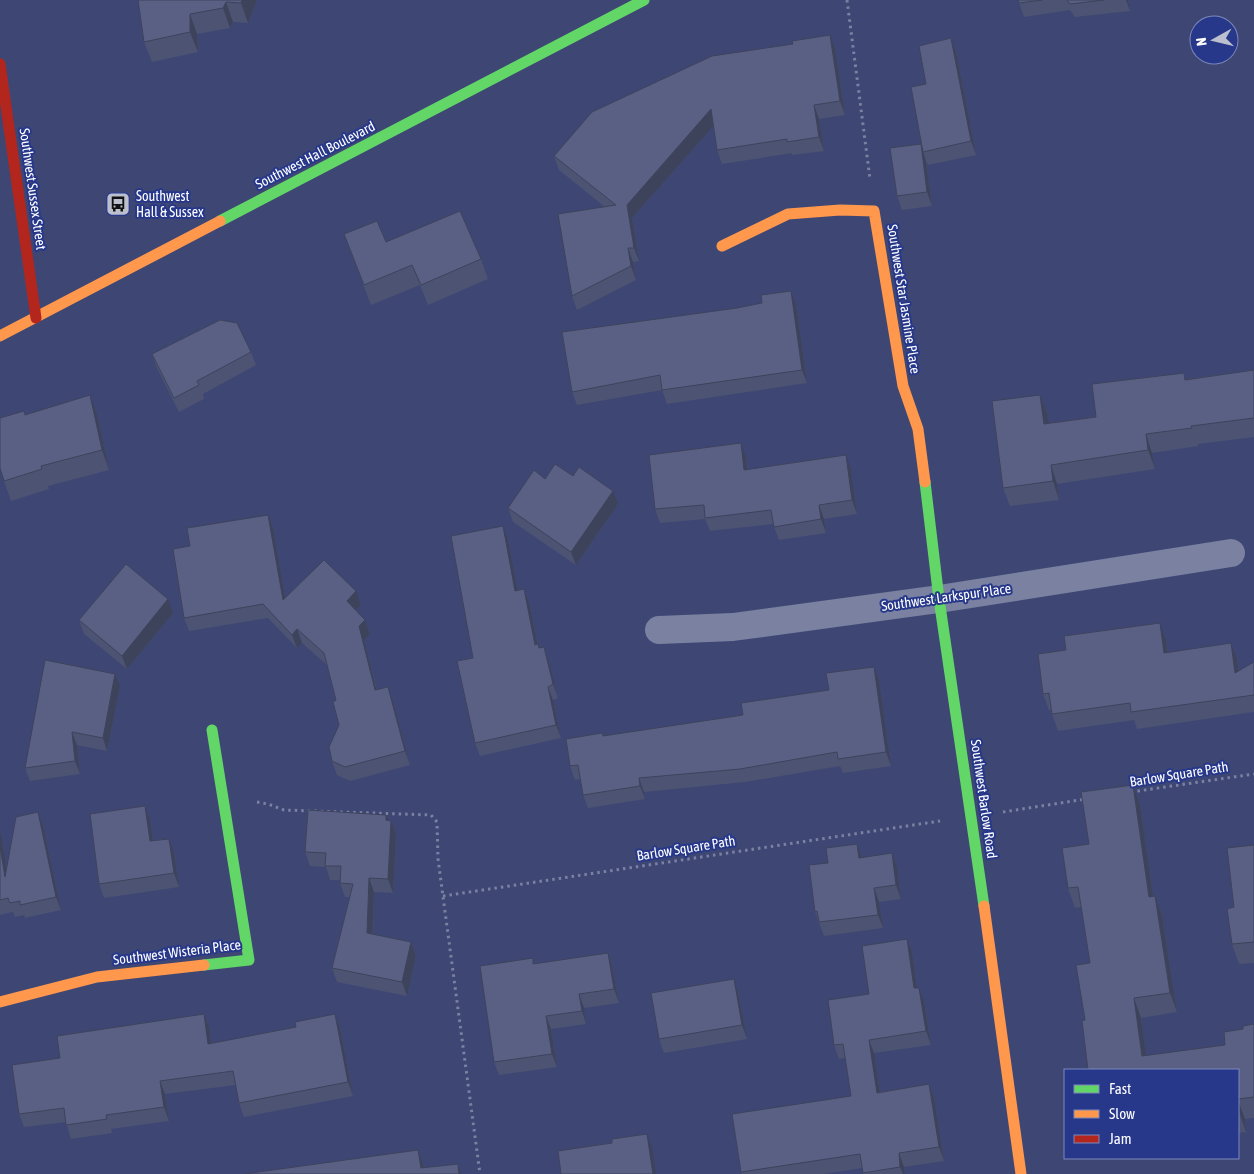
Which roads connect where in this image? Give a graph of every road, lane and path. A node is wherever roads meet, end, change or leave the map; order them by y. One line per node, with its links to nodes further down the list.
1 (644, 0): 6 (street, Southwest Hall Boulevard)
2 (847, 0): 4 (path)
3 (0, 64): 6 (street, Southwest Sussex Street)
4 (874, 211): 5 (street, Southwest Star Jasmine Place); 8 (street, Southwest Star Jasmine Place)
5 (722, 246)
6 (36, 318): 7 (street, Southwest Hall Boulevard)
7 (0, 336)
8 (918, 429): 10 (street, Southwest Barlow Road)
9 (1231, 553): 10 (street, Southwest Larkspur Place)
10 (939, 599): 11 (street, Southwest Larkspur Place); 22 (street, Southwest Barlow Road)
11 (659, 630)
12 (212, 730): 15 (street, Southwest Wisteria Place)
13 (1254, 774): 14 (path, Barlow Square Path)
14 (1127, 793)
15 (223, 798): 19 (path); 20 (street, Southwest Wisteria Place)
16 (1088, 799): 17 (path)
17 (1019, 810)
18 (932, 823): 19 (path, Barlow Square Path)
19 (444, 896): 21 (path)
20 (0, 1002)
21 (480, 1174)
22 (1021, 1174)

